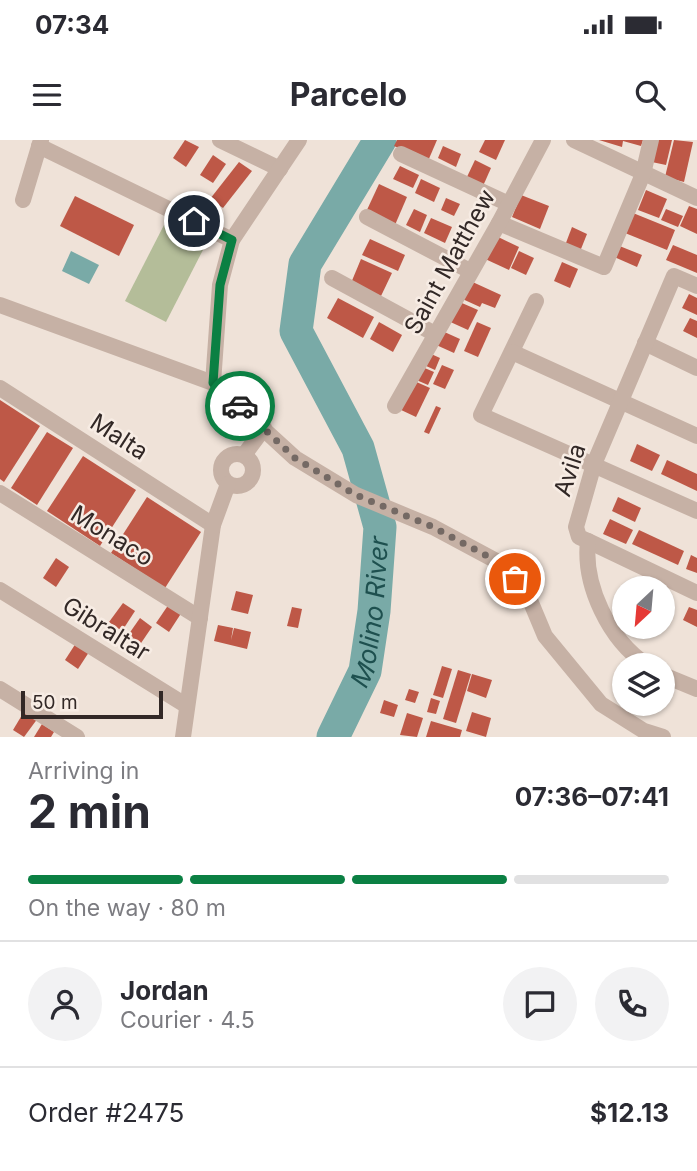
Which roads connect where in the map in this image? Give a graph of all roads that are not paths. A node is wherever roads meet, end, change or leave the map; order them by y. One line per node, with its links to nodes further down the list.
1 (220, 140): 8 (street)
2 (299, 140): 8 (street)
3 (543, 140): 12 (street, Saint Matthew)
4 (651, 140): 9 (street)
5 (580, 142): 9 (street)
6 (40, 143): 11 (street); 15 (street)
7 (401, 154): 12 (street)
8 (280, 169): 15 (street)
9 (643, 174): 10 (street); 14 (street)
10 (697, 198)
11 (23, 200)
12 (509, 204): 14 (street, Saint Matthew)
13 (367, 217): 16 (street)
14 (499, 223): 16 (street, Saint Matthew)
15 (232, 240): 25 (street)
16 (470, 271): 21 (street, Saint Matthew)
17 (332, 278): 21 (street)
18 (697, 286): 22 (street, Avila)
19 (536, 301): 23 (street)
20 (0, 305): 25 (street)
21 (435, 334): 28 (street, Saint Matthew)
22 (645, 343): 24 (street); 27 (street, Avila)
23 (512, 352): 27 (street); 32 (street)
24 (697, 368)
25 (213, 383): 29 (street)
26 (0, 388): 36 (street, Malta)
27 (620, 401): 30 (street); 32 (street, Avila)
28 (396, 406)
29 (264, 428): 31 (street); 48 (street)
30 (697, 436)
31 (244, 455): 33 (street); 33 (street)
32 (594, 464): 35 (street); 37 (street, Avila)
33 (228, 484): 36 (street)
34 (0, 493): 40 (street, Monaco)
35 (697, 512)
36 (213, 525): 40 (street)
37 (588, 541): 39 (street); 41 (street, Avila)
38 (0, 590): 45 (street, Gibraltar)
39 (697, 593)
40 (200, 618): 45 (street)
41 (634, 653)
42 (675, 680): 44 (street)
43 (0, 689): 46 (street)
44 (697, 689)
45 (187, 706): 47 (street)
46 (76, 737)
47 (183, 737)
48 (663, 737)

